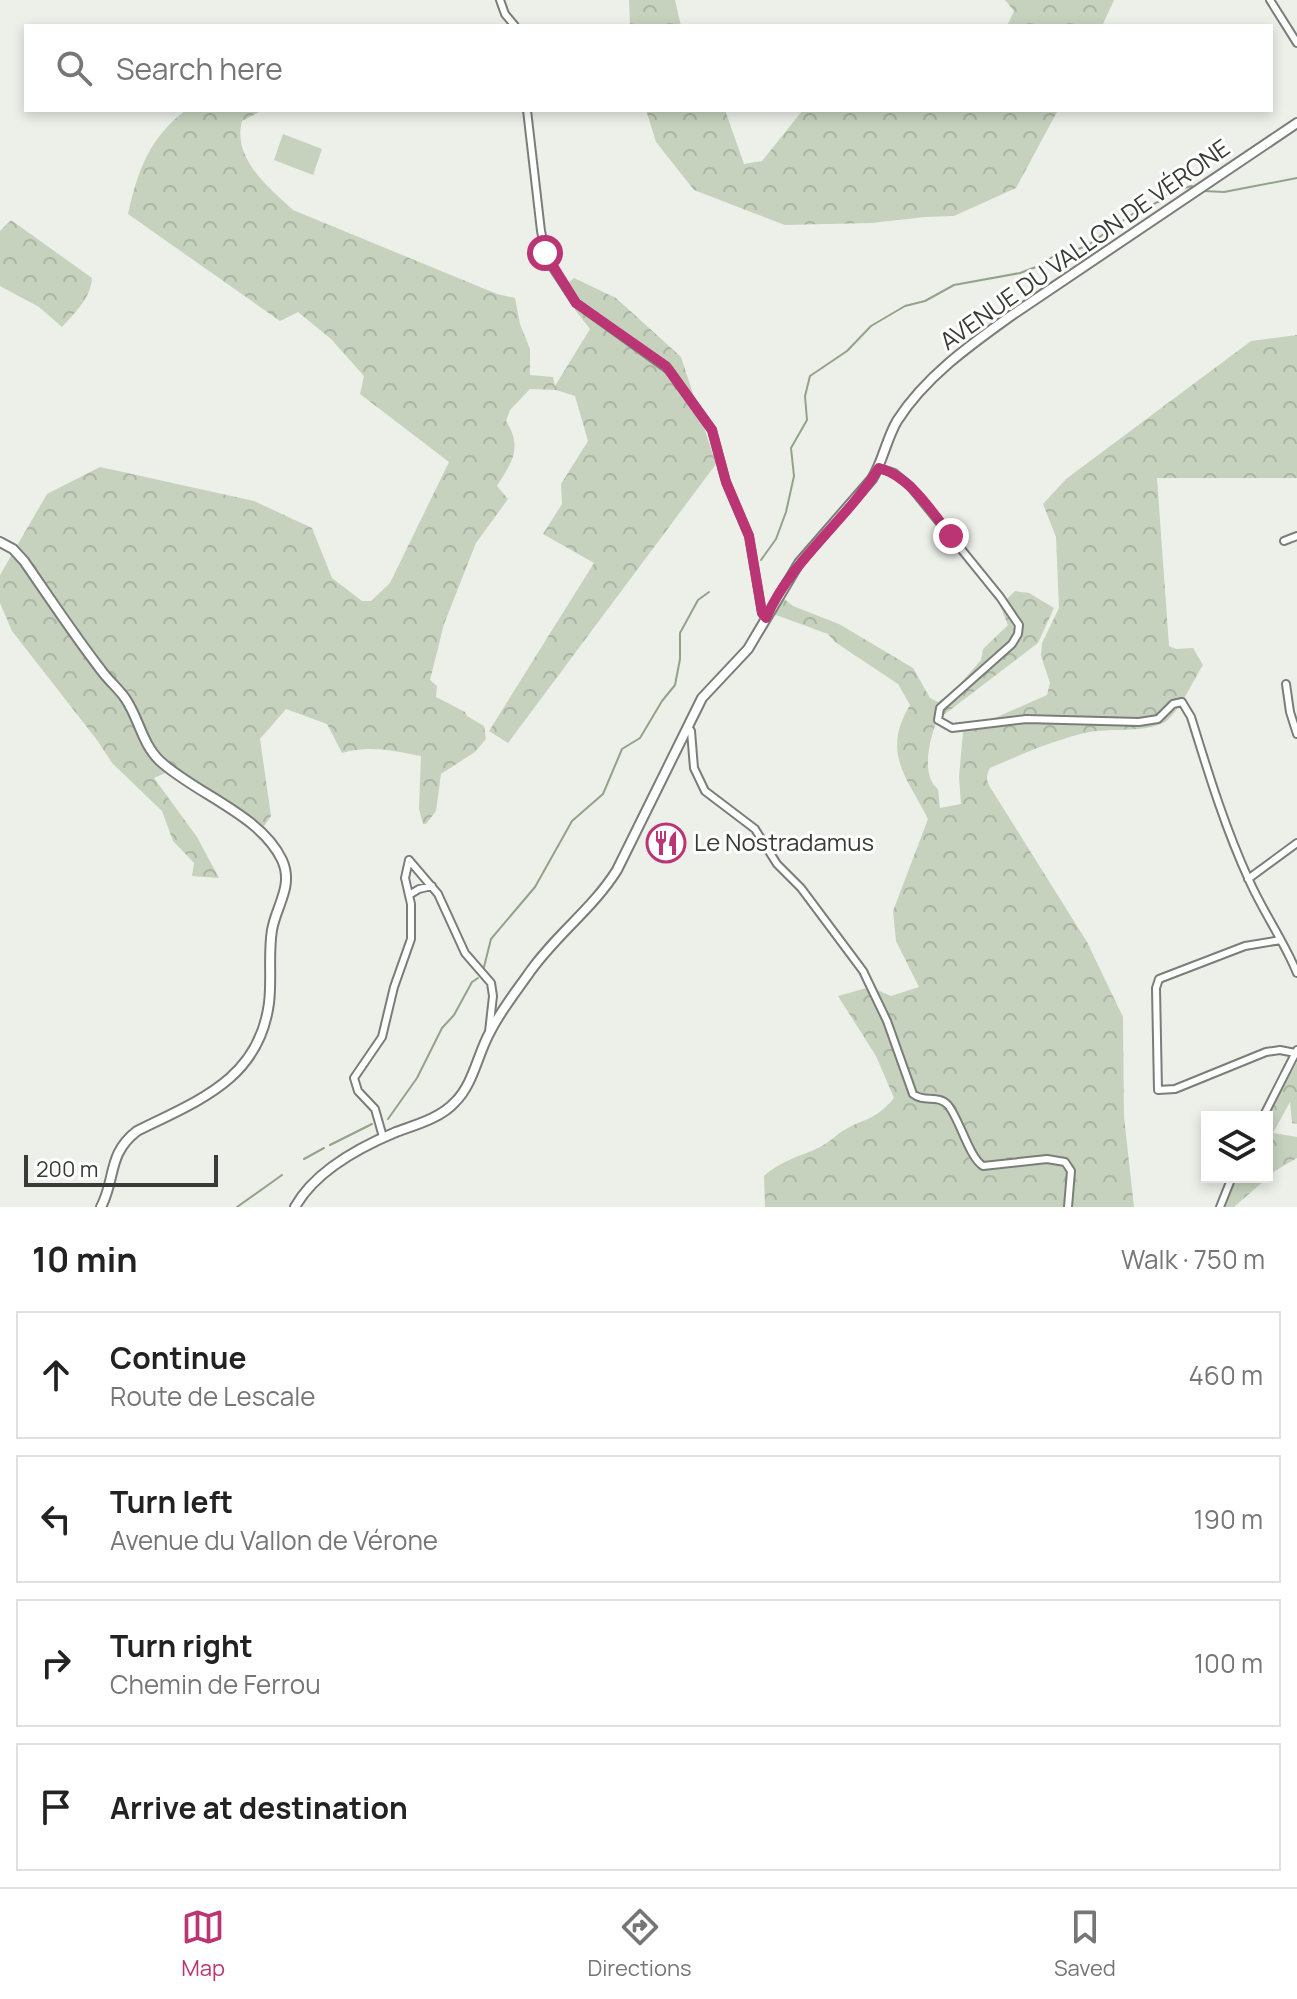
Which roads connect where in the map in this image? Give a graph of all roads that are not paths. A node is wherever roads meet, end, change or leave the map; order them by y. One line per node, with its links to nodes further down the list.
1 (500, 0): 3 (street)
2 (1270, 0): 4 (street)
3 (513, 24)
4 (1297, 43)
5 (527, 112): 11 (street)
6 (1297, 123): 7 (main road, AVENUE DU VALLON DE VÉRONE)
7 (879, 468): 11 (main road, AVENUE DU VALLON DE VÉRONE); 16 (street)
8 (1297, 536): 9 (street)
9 (1284, 541)
10 (0, 542): 26 (main road)
11 (766, 618): 13 (main road, AVENUE DU VALLON DE VÉRONE)
12 (1286, 684): 14 (street)
13 (688, 727): 21 (main road, AVENUE DU VALLON DE VÉRONE); 28 (street)
14 (1297, 734)
15 (1297, 843): 16 (street)
16 (1248, 879): 19 (street)
17 (432, 886): 18 (street); 18 (street); 21 (street)
18 (409, 895): 24 (street)
19 (1281, 940): 20 (street); 22 (street)
20 (1297, 973)
21 (489, 1033): 24 (main road, AVENUE DU VALLON DE VÉRONE)
22 (1296, 1052): 23 (street)
23 (1266, 1111)
24 (383, 1137): 27 (main road, AVENUE DU VALLON DE VÉRONE)
25 (1230, 1183): 29 (street)
26 (101, 1207)
27 (295, 1207)
28 (1068, 1207)
29 (1220, 1207)

